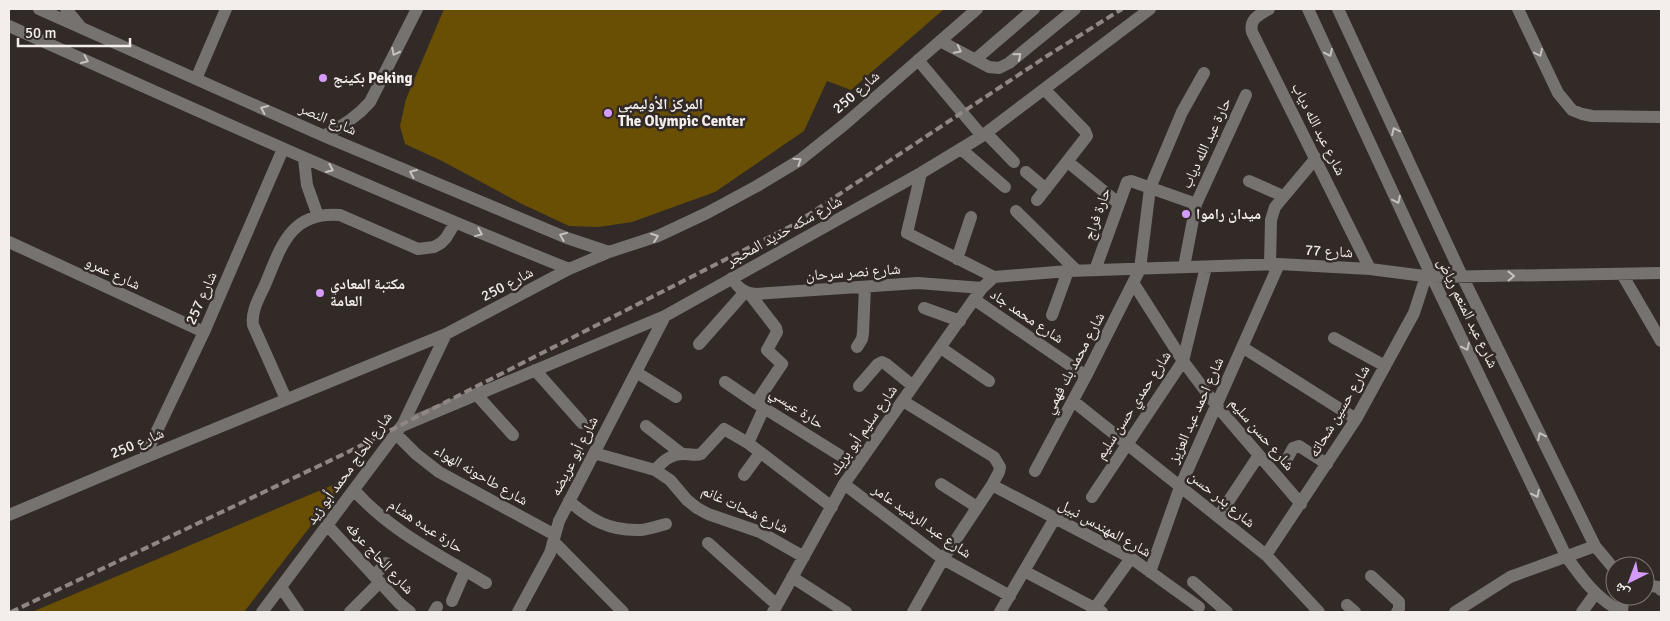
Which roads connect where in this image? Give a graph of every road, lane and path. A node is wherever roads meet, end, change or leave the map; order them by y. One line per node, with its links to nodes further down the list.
1 (38, 9): 14 (street, شارع النصر)
2 (66, 9): 14 (street)
3 (226, 9): 19 (street)
4 (417, 9): 24 (street, one-way to 24)
5 (977, 9): 15 (street, شارع 250)
6 (1034, 9): 16 (street)
7 (1075, 9): 16 (street, one-way to 7)
8 (1150, 9): 20 (street, شارع سكه حديد المحجر)
9 (1269, 9): 27 (street, شارع عبد الله دياب)
10 (1308, 9): 58 (street, شارع عبد المنعم رياض, one-way to 58)
11 (1338, 9): 59 (street, شارع عبد المنعم رياض, one-way to 11)
12 (1518, 9): 22 (street, one-way to 22)
13 (9, 26): 26 (street, one-way to 26)
14 (82, 28): 19 (street, شارع النصر)
15 (940, 41): 16 (street, one-way to 16); 17 (street, شارع 250)
16 (976, 59)
17 (918, 60): 23 (street); 46 (street, شارع 250, one-way to 17)
18 (1204, 74): 35 (street, شارع محمد بك فهمي)
19 (196, 79): 24 (street, شارع النصر, one-way to 19)
20 (1044, 89): 23 (street, شارع سكه حديد المحجر); 30 (street)
21 (1246, 95): 40 (street, حارة عبد الله دياب)
22 (1661, 117)
23 (984, 134): 25 (street, شارع سكه حديد المحجر); 29 (street)
24 (324, 136): 46 (street, شارع النصر, one-way to 24)
25 (961, 148): 32 (street, شارع سكه حديد المحجر); 34 (street)
26 (283, 150): 28 (street); 71 (street, شارع 257)
27 (1316, 158): 37 (street); 53 (street, شارع عبد الله دياب)
28 (304, 159): 42 (street); 44 (street, one-way to 44)
29 (1014, 162)
30 (1068, 162): 36 (street); 39 (street)
31 (1026, 172): 36 (street)
32 (921, 173): 47 (street); 61 (street, شارع سكه حديد المحجر)
33 (1249, 181): 37 (street)
34 (1005, 187)
35 (1150, 188): 39 (street, حارة فراج); 40 (street, حارة فراج); 52 (street, شارع محمد بك فهمي)
36 (1046, 189): 38 (street)
37 (1283, 196): 48 (street)
38 (1037, 200)
39 (1118, 203): 54 (street, حارة فراج)
40 (1196, 204): 49 (street, حارة عبد الله دياب)
41 (1016, 211): 55 (street)
42 (318, 216): 44 (street); 90 (street)
43 (971, 217): 47 (street)
44 (454, 223): 51 (street, one-way to 51)
45 (9, 242): 71 (street, شارع عمرو)
46 (608, 252): 51 (street, شارع 250)
47 (958, 259): 60 (street)
48 (1274, 264): 50 (street, شارع 77); 53 (street, شارع 77); 77 (street, شارع احمد عبد العزيز)
49 (1184, 267): 50 (street, شارع 77); 52 (street, شارع 77)
50 (1206, 267): 79 (street, شارع حمدي حسن سليم)
51 (569, 269): 72 (street, شارع 250)
52 (1140, 269): 54 (street, شارع 77); 62 (street, شارع محمد بك فهمي)
53 (1370, 269): 58 (street, شارع 77)
54 (1095, 270): 55 (street, شارع 77)
55 (1072, 271): 60 (street, شارع 77); 68 (street)
56 (1661, 273): 57 (street, شارع 77)
57 (1622, 274): 59 (street, شارع 77, one-way to 57); 74 (street)
58 (1429, 276): 59 (street, شارع 77); 80 (street, شارع حسين شحاته); 132 (street, شارع عبد المنعم رياض, one-way to 132)
59 (1462, 276): 130 (street, شارع عبد المنعم رياض, one-way to 59)
60 (994, 277): 64 (street, شارع سليم أبو بريك)
61 (732, 278): 65 (street); 69 (street, شارع سكه حديد المحجر)
62 (1134, 284): 79 (street, شارع حسن سليم); 83 (street, شارع محمد بك فهمي)
63 (864, 287): 64 (street, شارع نصر سرحان); 65 (street, شارع نصر سرحان); 76 (street)
64 (982, 288): 66 (street, شارع سليم أبو بريك)
65 (747, 293): 75 (street); 93 (street, حارة عيسي)
66 (975, 300): 70 (street, شارع سليم أبو بريك); 83 (street, شارع محمد جاد)
67 (924, 308): 70 (street)
68 (1052, 315)
69 (665, 316): 81 (street, شارع سكه حديد المحجر); 82 (street, شارع أبو عريضه)
70 (960, 321): 78 (street, شارع سليم أبو بريك)
71 (204, 332): 106 (street, شارع 257)
72 (446, 334): 90 (street, شارع 250); 98 (street, شارع الحاج محمد أبو زيد)
73 (1334, 338): 80 (street)
74 (1661, 341)
75 (699, 344)
76 (857, 347)
77 (1242, 347): 94 (street, شارع احمد عبد العزيز); 95 (street)
78 (941, 348): 84 (street); 87 (street, شارع سليم أبو بريك)
79 (1183, 361): 94 (street, شارع حسن سليم); 101 (street, شارع حمدي حسن سليم)
80 (1385, 366): 95 (street, شارع حسين شحاته)
81 (535, 370): 88 (street, شارع سكه حديد المحجر); 96 (street)
82 (636, 372): 89 (street); 103 (street, شارع أبو عريضه)
83 (1086, 376): 92 (street, شارع محمد بك فهمي)
84 (989, 381)
85 (725, 382): 93 (street)
86 (859, 386): 87 (street)
87 (913, 386): 91 (street, شارع سليم أبو بريك)
88 (476, 394): 98 (street, شارع سكه حديد المحجر); 99 (street)
89 (676, 397)
90 (286, 399): 106 (street, شارع 250)
91 (903, 401): 109 (street, شارع سليم أبو بريك); 115 (street)
92 (1073, 401): 101 (street, شارع بدر حسن); 111 (street, شارع محمد بك فهمي)
93 (760, 405): 100 (street); 109 (street, حارة عيسي)
94 (1216, 406): 105 (street, شارع حسن سليم); 116 (street, شارع احمد عبد العزيز)
95 (1356, 419): 108 (street, شارع حسين شحاته)
96 (582, 423)
97 (646, 426): 104 (street)
98 (399, 430): 117 (street, شارع الحاج محمد أبو زيد); 128 (street, شارع طاحونه الهواء)
99 (513, 435)
100 (748, 444): 102 (street); 104 (street)
101 (1128, 444): 116 (street, شارع بدر حسن); 118 (street, شارع حمدي حسن سليم)
102 (760, 452): 112 (street); 121 (street)
103 (594, 453): 110 (street, شارع شحات غانم); 119 (street, شارع أبو عريضه)
104 (682, 454): 110 (street)
105 (1259, 455): 120 (street, شارع حسن سليم); 124 (street)
106 (144, 458): 123 (street, شارع 250)
107 (1287, 460): 108 (street)
108 (1327, 464): 120 (street, شارع حسين شحاته)
109 (857, 466): 113 (street, شارع سليم أبو بريك)
110 (655, 470): 133 (street, شارع شحات غانم)
111 (1035, 471)
112 (744, 475)
113 (844, 484): 121 (street, شارع سليم أبو بريك); 136 (street, شارع عبد الرشيد عامر)
114 (941, 484): 122 (street)
115 (992, 485): 122 (street); 125 (street, شارع المهندس نبيل)
116 (1180, 487): 124 (street, شارع بدر حسن); 140 (street, شارع احمد عبد العزيز)
117 (354, 490): 127 (street, شارع الحاج محمد أبو زيد); 138 (street, حارة عبده هشام)
118 (1092, 498)
119 (569, 501): 126 (street); 128 (street, شارع أبو عريضه)
120 (1301, 504): 131 (street, شارع حسين شحاته)
121 (832, 507): 133 (street, شارع سليم أبو بريك)
122 (977, 507): 136 (street)
123 (10, 513)
124 (1218, 517): 131 (street, شارع بدر حسن)
125 (1055, 518): 134 (street, شارع المهندس نبيل); 139 (street)
126 (666, 524)
127 (327, 525): 143 (street, شارع الحاج عرفه); 146 (street, شارع الحاج محمد أبو زيد)
128 (555, 538): 158 (street, شارع أبو عريضه); 159 (street, شارع طاحونه الهواء)
129 (708, 543): 151 (street)
130 (1595, 546): 132 (street); 135 (street, شارع عبد المنعم رياض)
131 (1266, 556): 164 (street, شارع بدر حسن)
132 (1566, 556): 147 (street, شارع عبد المنعم رياض); 166 (street)
133 (804, 557): 142 (street, شارع سليم أبو بريك)
134 (1131, 558): 140 (street, شارع المهندس نبيل); 153 (street)
135 (1605, 558)
136 (943, 559): 148 (street, شارع عبد الرشيد عامر); 161 (street)
137 (386, 563): 143 (street)
138 (465, 571): 145 (street, حارة عبده هشام); 150 (street)
139 (1024, 571): 148 (street); 153 (street)
140 (1150, 572): 152 (street, شارع المهندس نبيل)
141 (1371, 576): 165 (street)
142 (792, 577): 151 (street, شارع سليم أبو بريك); 160 (street)
143 (377, 579): 156 (street); 157 (street, شارع الحاج عرفه)
144 (1193, 582): 149 (street)
145 (486, 583)
146 (281, 587): 154 (street, شارع الحاج محمد أبو زيد); 155 (street)
147 (1595, 594): 167 (street); 168 (street, شارع عبد المنعم رياض)
148 (1010, 596): 162 (street)
149 (1208, 596): 152 (street); 163 (street)
150 (452, 600)
151 (775, 609)
152 (1196, 609)
153 (1096, 611)
154 (262, 612)
155 (298, 612)
156 (350, 612)
157 (410, 612)
158 (518, 612)
159 (622, 612)
160 (846, 612)
161 (913, 612)
162 (1000, 612)
163 (1227, 612)
164 (1319, 612)
165 (1397, 612)
166 (1455, 612)
167 (1582, 612)
168 (1622, 612)

